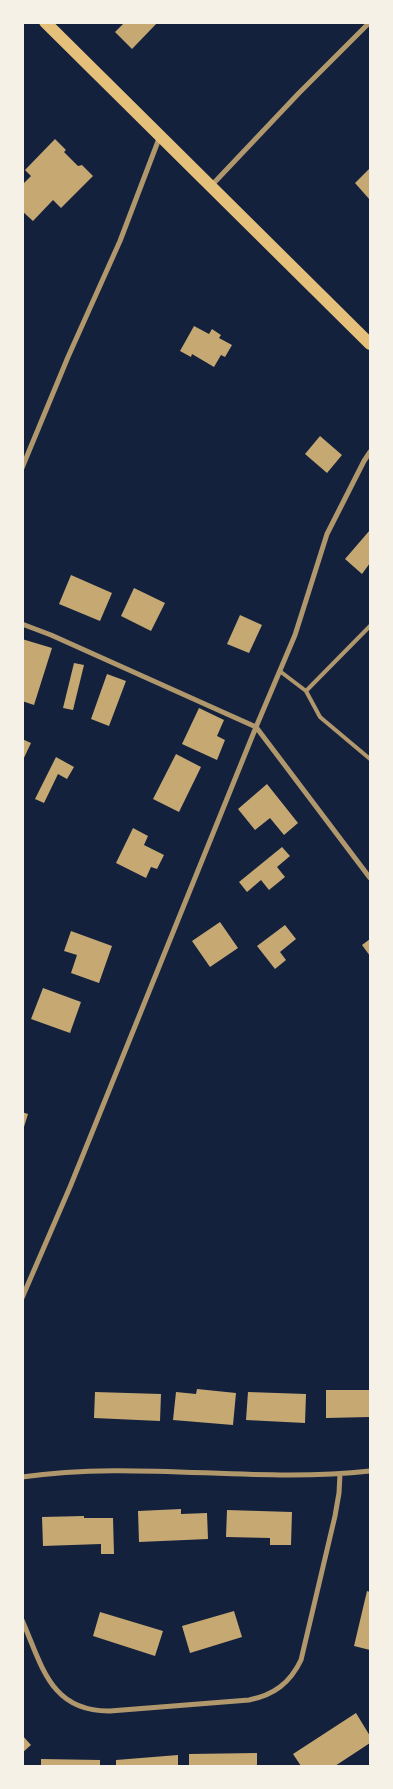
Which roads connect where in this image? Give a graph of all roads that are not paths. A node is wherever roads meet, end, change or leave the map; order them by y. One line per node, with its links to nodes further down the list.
1 (45, 22): 3 (main road)
2 (370, 22): 4 (street)
3 (160, 136): 4 (main road); 7 (street)
4 (210, 187): 5 (main road)
5 (367, 338)
6 (370, 452): 10 (street)
7 (22, 468)
8 (22, 624): 12 (street)
9 (370, 626): 11 (lane)
10 (281, 672): 11 (lane); 12 (street)
11 (306, 691): 13 (lane)
12 (256, 727): 14 (street); 15 (street)
13 (370, 759)
14 (370, 878)
15 (22, 1298)
16 (370, 1471): 17 (street)
17 (340, 1474): 18 (street); 19 (street)
18 (22, 1477)
19 (22, 1620)

